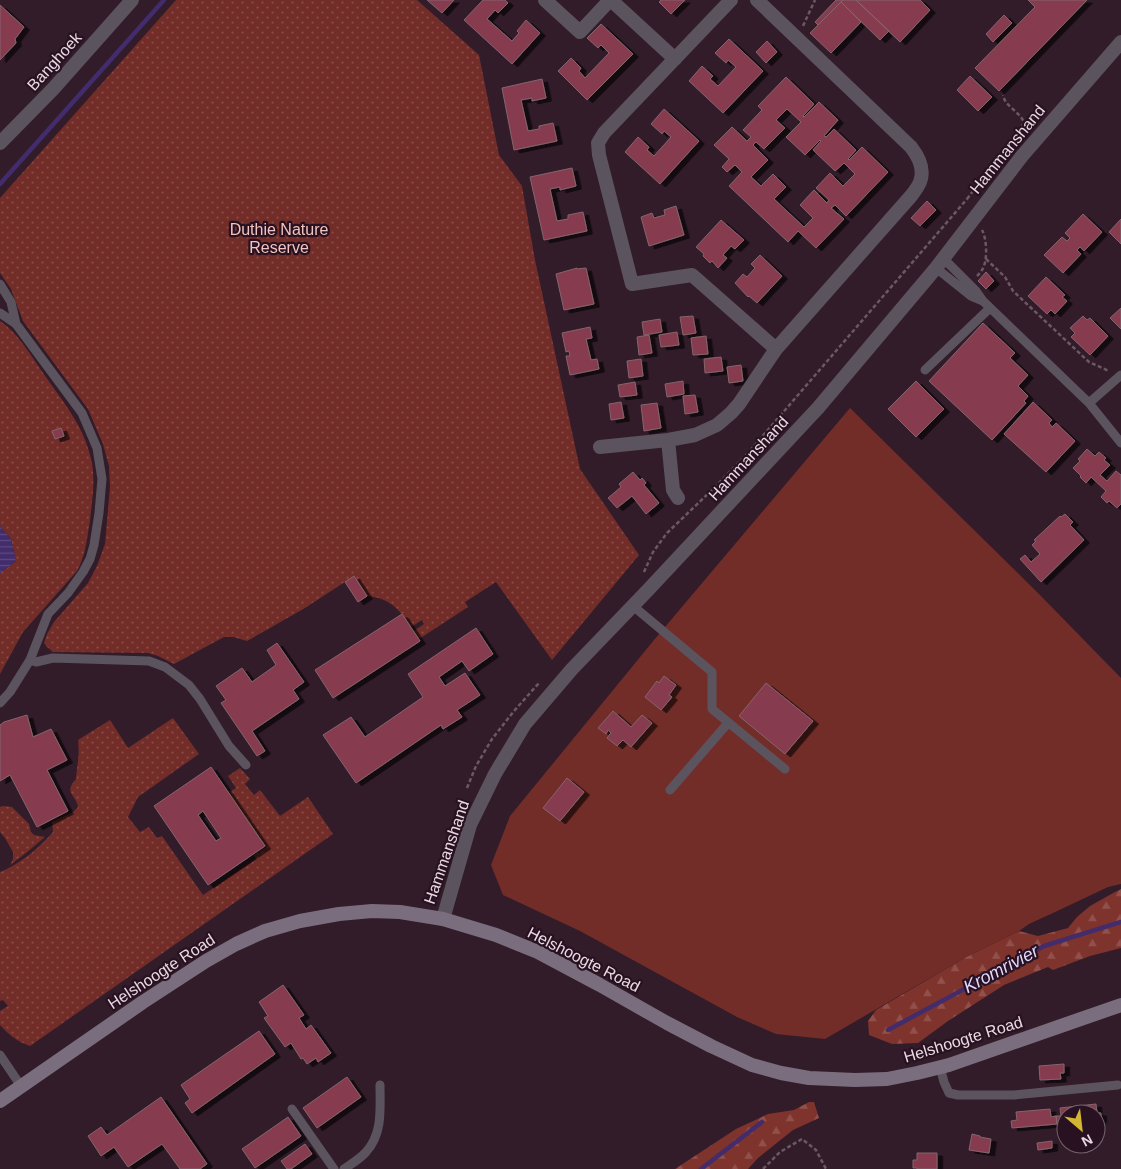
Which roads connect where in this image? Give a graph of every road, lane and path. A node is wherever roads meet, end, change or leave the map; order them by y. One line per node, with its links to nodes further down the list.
1 (132, 0): 11 (street, Banghoek)
2 (545, 0): 3 (street)
3 (611, 0): 9 (street)
4 (731, 0): 9 (street)
5 (757, 0): 22 (street)
6 (815, 0): 7 (path)
7 (800, 32)
8 (1121, 42): 16 (street, Hammanshand)
9 (675, 59): 22 (street)
10 (1003, 95): 12 (path)
11 (0, 143)
12 (967, 199): 13 (path); 30 (path)
13 (967, 205)
14 (982, 229): 15 (path)
15 (986, 259): 17 (path); 24 (path)
16 (940, 263): 19 (lane); 31 (street, Hammanshand)
17 (976, 276)
18 (0, 284): 21 (lane)
19 (987, 305): 23 (lane); 25 (lane)
20 (0, 313): 21 (lane)
21 (16, 324): 32 (lane)
22 (776, 349): 26 (street)
23 (925, 370)
24 (1121, 375): 25 (lane)
25 (1090, 403): 27 (lane)
26 (668, 440): 28 (street); 29 (street)
27 (1121, 443)
28 (600, 447)
29 (678, 498)
30 (641, 579)
31 (633, 606): 35 (lane); 40 (street, Hammanshand)
32 (30, 660): 34 (lane); 36 (lane)
33 (541, 680): 38 (path)
34 (0, 703)
35 (728, 723): 37 (lane); 39 (lane)
36 (246, 765)
37 (785, 770)
38 (467, 788)
39 (670, 790)
40 (443, 919): 43 (main road, Helshoogte Road); 46 (main road, Helshoogte Road)
41 (1121, 1005): 43 (main road, Helshoogte Road)
42 (0, 1056): 46 (lane)
43 (940, 1067): 45 (lane)
44 (380, 1085): 50 (lane)
45 (1118, 1085)
46 (21, 1086): 47 (main road, Helshoogte Road)
47 (0, 1100)
48 (292, 1109): 49 (lane)
49 (334, 1169)
50 (344, 1169)
51 (764, 1169): 52 (path)
52 (826, 1169)

